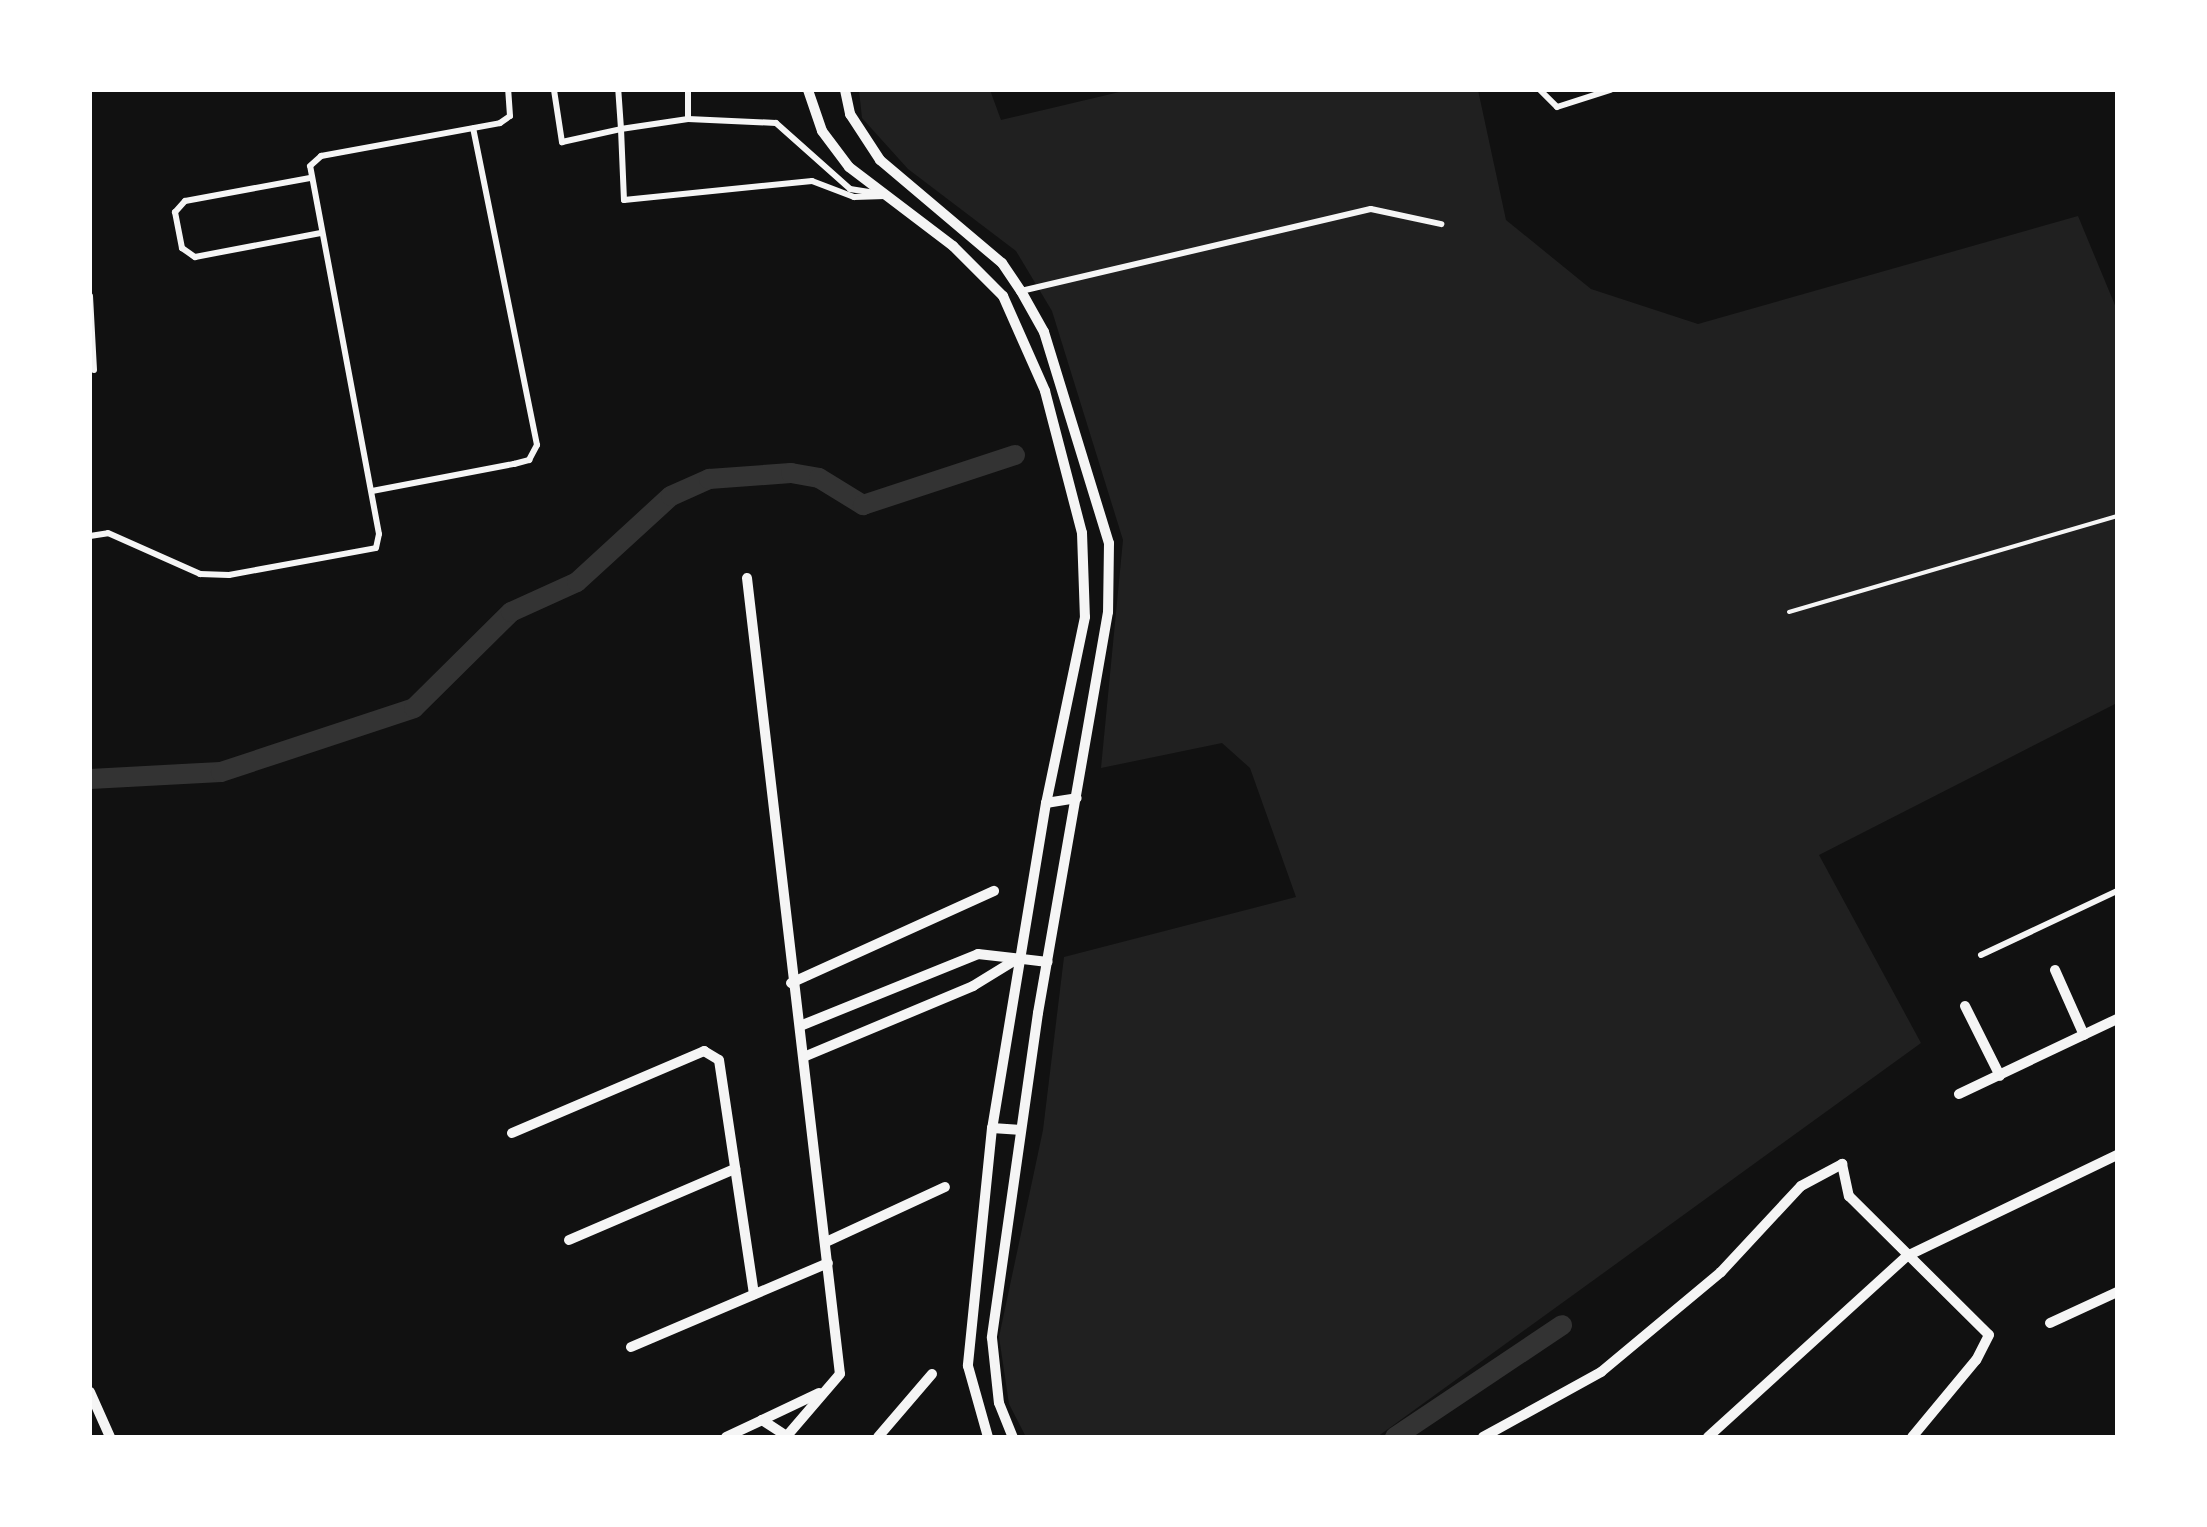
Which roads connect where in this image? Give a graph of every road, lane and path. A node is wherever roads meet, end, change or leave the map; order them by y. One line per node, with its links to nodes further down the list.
1 (508, 90): 10 (lane)
2 (554, 90): 11 (lane)
3 (618, 90): 11 (lane)
4 (688, 90): 9 (lane)
5 (808, 90): 14 (street)
6 (844, 90): 13 (street)
7 (1540, 90): 8 (lane)
8 (1610, 90)
9 (688, 119): 11 (lane); 14 (lane)
10 (474, 128): 12 (lane); 20 (lane)
11 (621, 129): 14 (lane)
12 (310, 178): 16 (lane); 16 (lane)
13 (900, 178): 14 (street); 17 (street)
14 (885, 196): 26 (street)
15 (1441, 224): 17 (lane)
16 (321, 233): 20 (lane)
17 (1021, 291): 25 (street)
18 (90, 296): 19 (lane)
19 (94, 370)
20 (372, 491): 22 (lane)
21 (2117, 516): 24 (path)
22 (90, 536)
23 (747, 578): 33 (street)
24 (1789, 612)
25 (1077, 798): 26 (street); 31 (street)
26 (1046, 802): 30 (street)
27 (2117, 891): 29 (lane)
28 (994, 892): 33 (street)
29 (1981, 955)
30 (1018, 958): 31 (street); 36 (street); 38 (street); 41 (street)
31 (1048, 962): 42 (street)
32 (2055, 970): 37 (street)
33 (792, 983): 36 (street)
34 (1965, 1006): 39 (street)
35 (2117, 1019): 37 (street)
36 (800, 1026): 38 (street)
37 (2084, 1034): 39 (street)
38 (806, 1056): 48 (street)
39 (2000, 1076): 40 (street)
40 (1959, 1094)
41 (992, 1128): 42 (street); 63 (street)
42 (1021, 1130): 64 (street)
43 (512, 1133): 45 (street)
44 (2117, 1155): 49 (street)
45 (735, 1169): 47 (street); 52 (street)
46 (945, 1188): 48 (street)
47 (569, 1240)
48 (826, 1242): 50 (street)
49 (1908, 1256): 65 (street); 66 (street); 67 (street)
50 (828, 1263): 52 (street); 56 (street)
51 (2117, 1292): 53 (street)
52 (754, 1294): 54 (street)
53 (2050, 1324)
54 (631, 1347)
55 (932, 1374): 62 (street)
56 (826, 1389): 58 (street); 59 (street)
57 (90, 1392): 60 (street)
58 (762, 1420): 59 (street); 61 (street)
59 (786, 1436)
60 (110, 1437)
61 (726, 1437)
62 (878, 1437)
63 (988, 1437)
64 (1012, 1437)
65 (1483, 1437)
66 (1708, 1437)
67 (1912, 1437)

